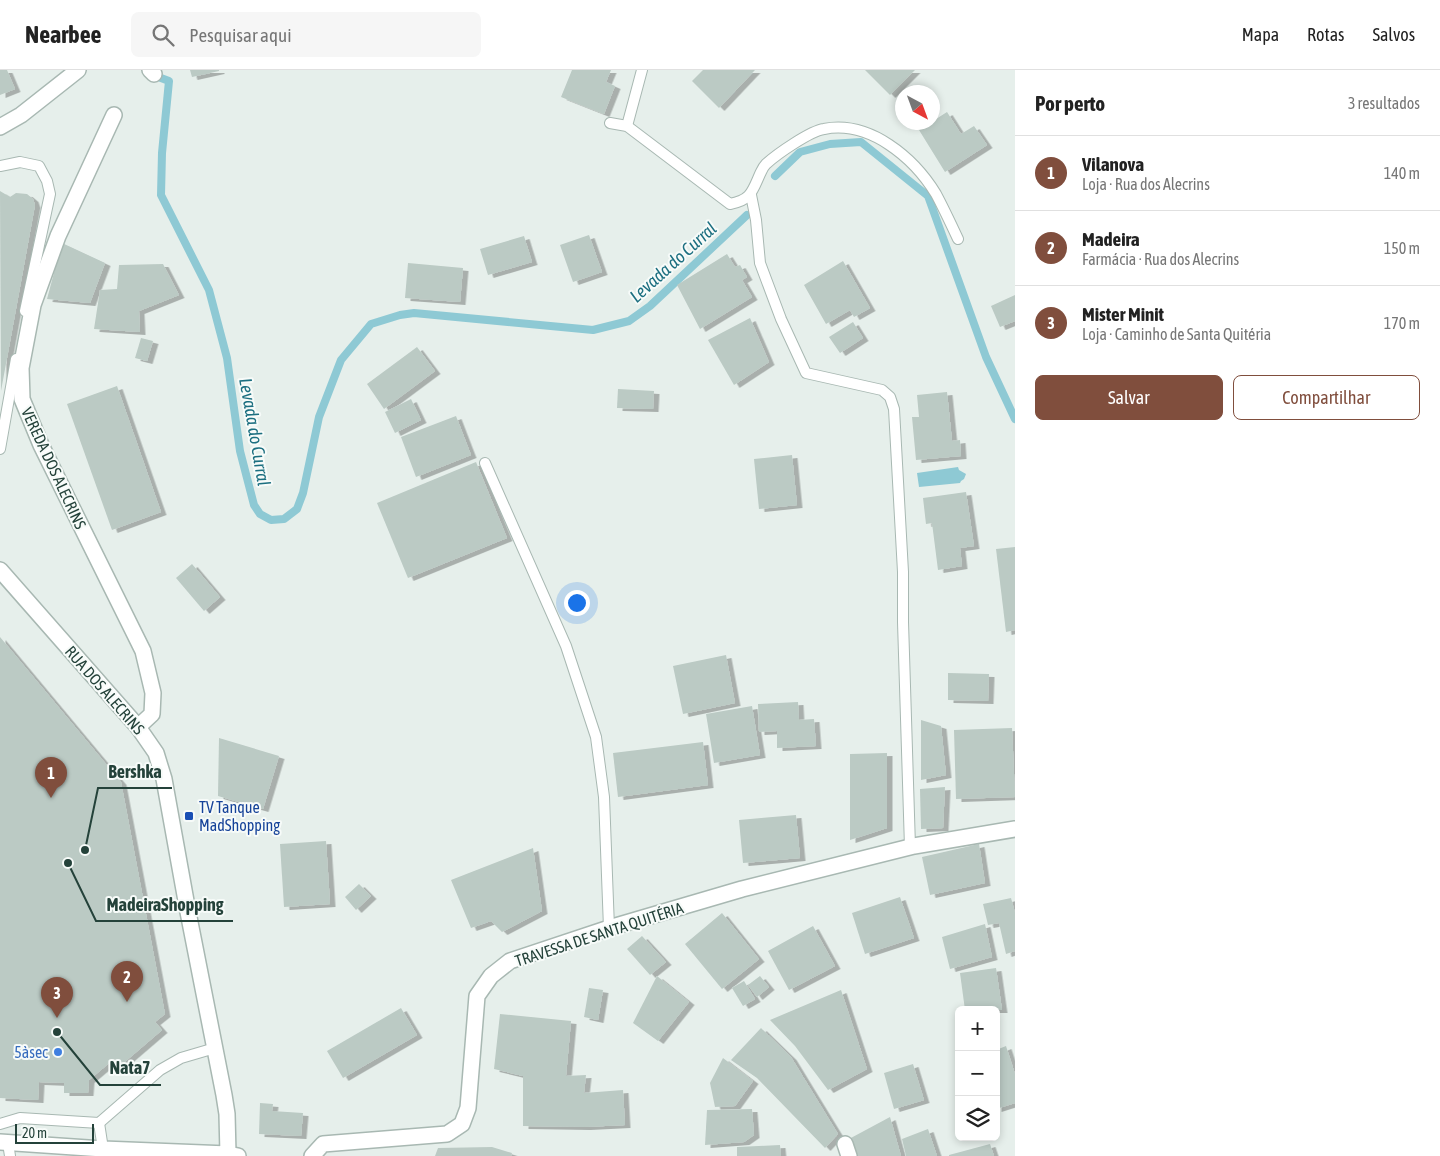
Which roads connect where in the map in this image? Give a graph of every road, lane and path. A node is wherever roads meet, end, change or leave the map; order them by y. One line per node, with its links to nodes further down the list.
1 (78, 70): 5 (street)
2 (642, 70): 6 (lane)
3 (114, 115): 13 (street, VEREDA DOS ALECRINS)
4 (610, 124): 6 (lane)
5 (0, 126)
6 (627, 126): 8 (lane)
7 (0, 166): 10 (lane)
8 (751, 195): 9 (lane); 15 (lane)
9 (958, 239)
10 (0, 450)
11 (485, 463): 16 (lane)
12 (0, 570): 13 (street, RUA DOS ALECRINS)
13 (138, 727): 17 (street, RUA DOS ALECRINS)
14 (1015, 829): 15 (street, TRAVESSA DE SANTA QUITÉRIA)
15 (910, 847): 16 (street, TRAVESSA DE SANTA QUITÉRIA)
16 (609, 928): 23 (street, TRAVESSA DE SANTA QUITÉRIA)
17 (215, 1048): 18 (lane); 22 (street, RUA DOS ALECRINS)
18 (99, 1123): 19 (lane); 21 (lane)
19 (0, 1124)
20 (6, 1147): 21 (street)
21 (103, 1149): 22 (street)
22 (233, 1155)
23 (312, 1156)

